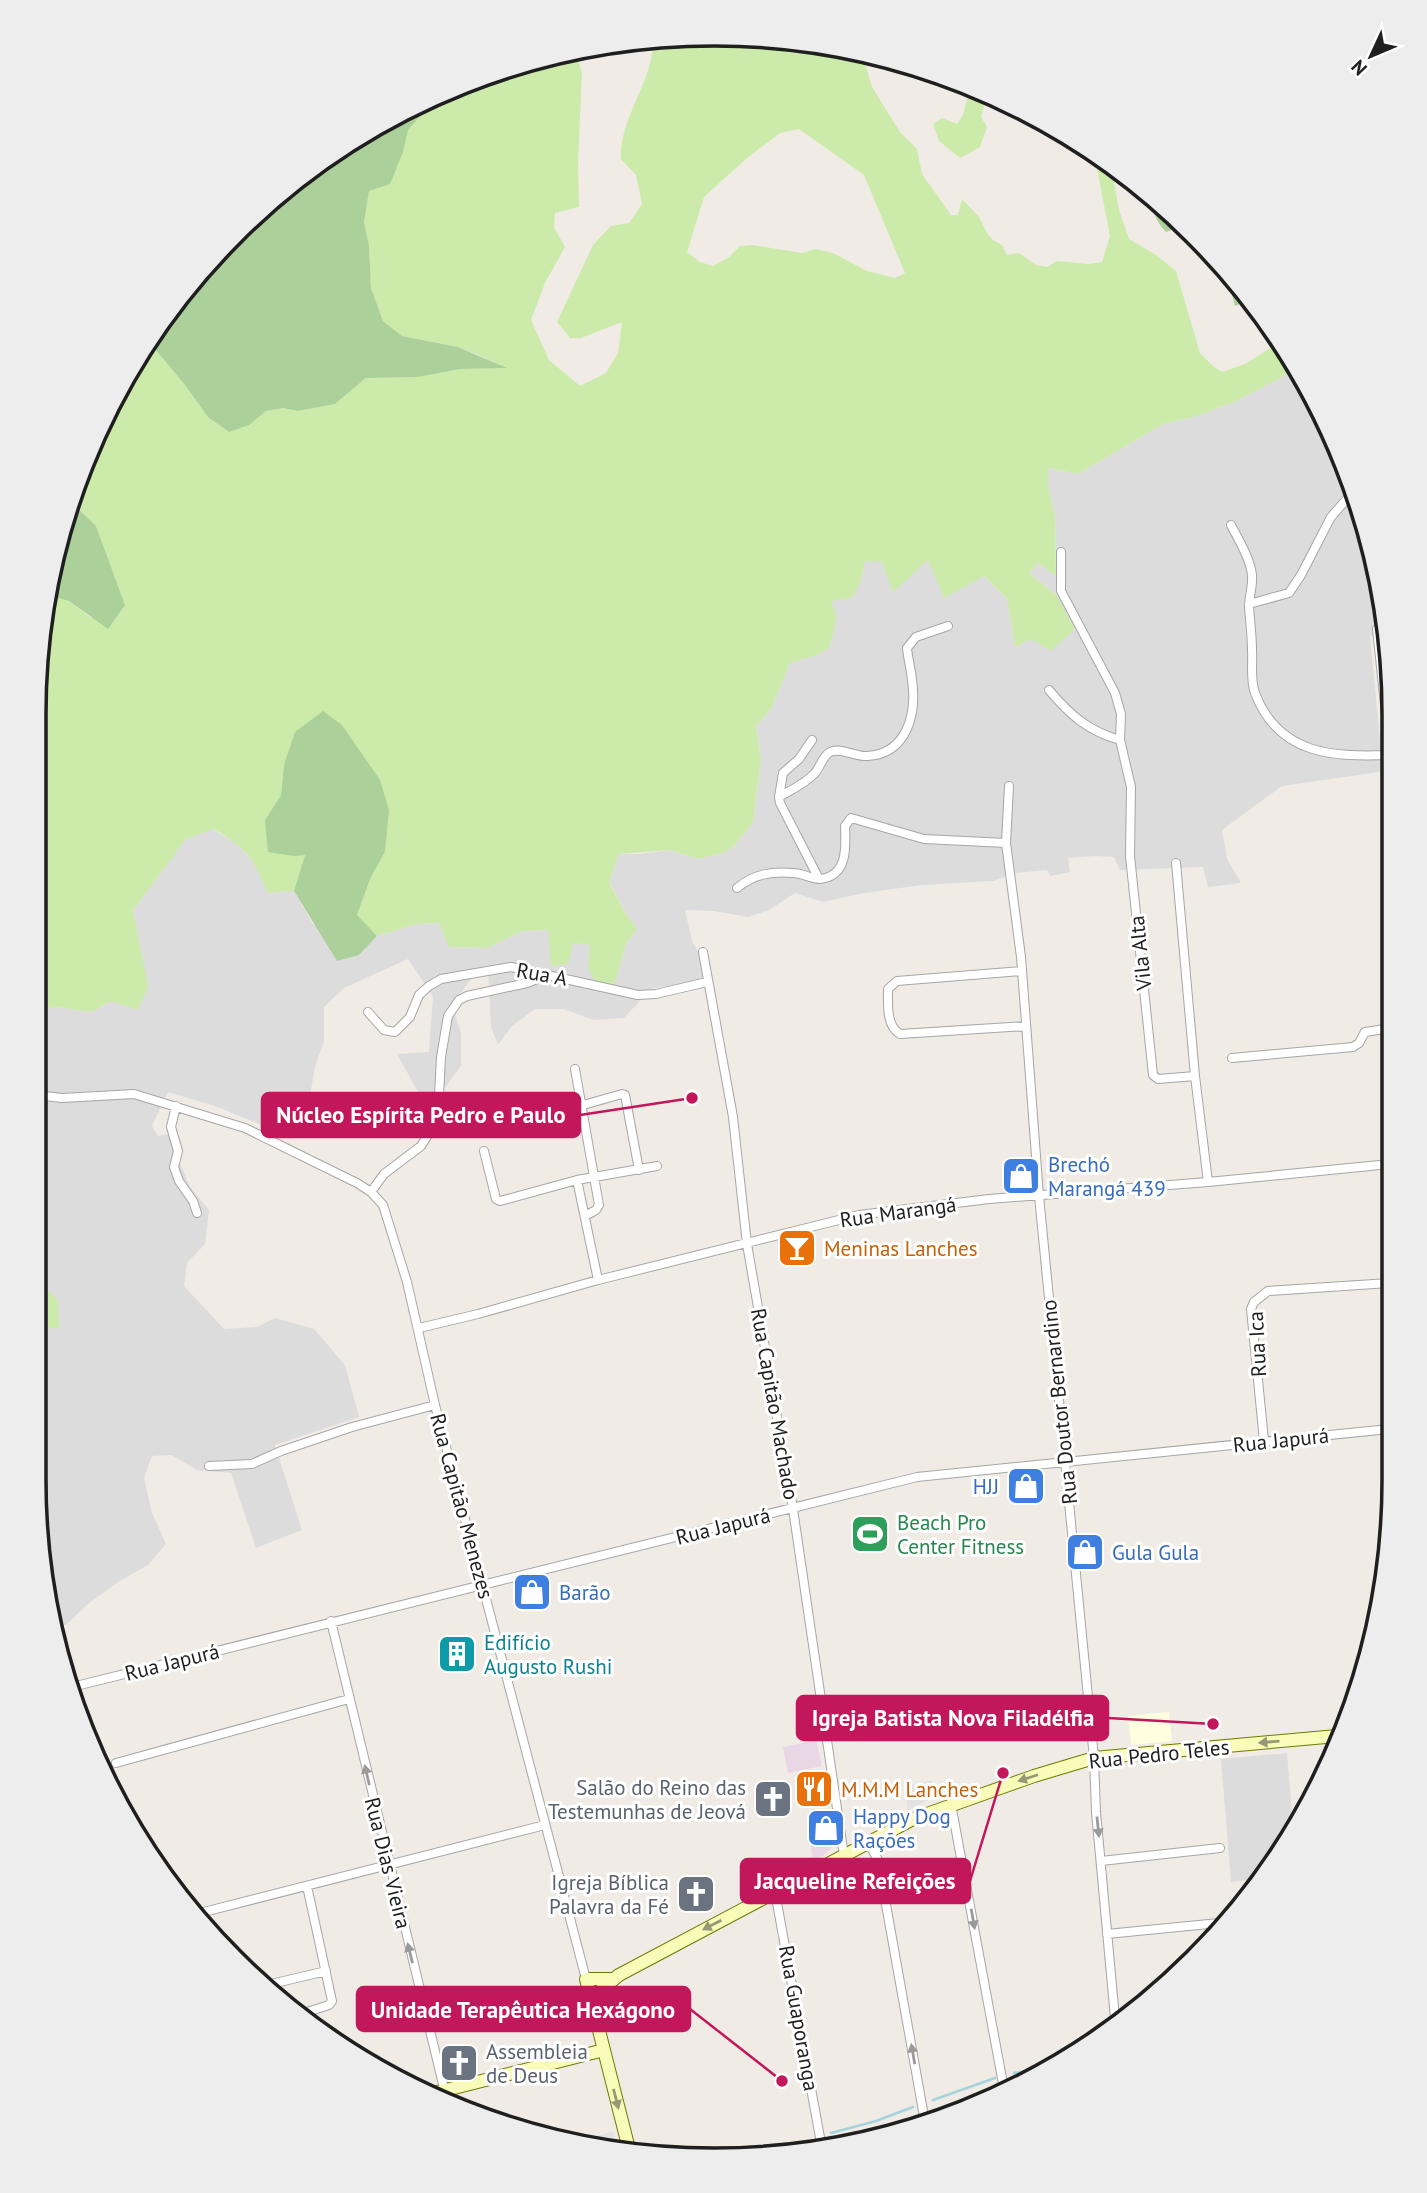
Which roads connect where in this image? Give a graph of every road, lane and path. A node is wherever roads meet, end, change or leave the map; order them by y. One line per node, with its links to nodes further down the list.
1 (1346, 500): 4 (street)
2 (1231, 525): 4 (street)
3 (1061, 552): 8 (street)
4 (1249, 604): 9 (street)
5 (948, 626): 11 (street)
6 (1049, 690): 8 (street)
7 (812, 740): 11 (street)
8 (1121, 740): 25 (street, Vila Alta)
9 (1382, 755)
10 (1009, 786): 12 (street, Rua Doutor Bernardino)
11 (779, 797): 14 (street)
12 (1006, 843): 14 (street); 17 (street, Rua Doutor Bernardino)
13 (1176, 863): 25 (street, Vila Alta)
14 (819, 879): 15 (street)
15 (737, 888)
16 (703, 953): 19 (street, Rua Capitão Machado)
17 (1022, 971): 21 (street, Rua Doutor Bernardino); 21 (street)
18 (547, 975): 19 (street, Rua A); 20 (street, Rua A); 36 (street)
19 (706, 982): 40 (street, Rua Capitão Machado)
20 (369, 1012)
21 (1027, 1026): 37 (street, Rua Doutor Bernardino)
22 (1382, 1029): 23 (street)
23 (1232, 1058)
24 (575, 1069): 27 (street)
25 (1195, 1076): 35 (street, Vila Alta)
26 (46, 1097): 28 (street)
27 (583, 1105): 32 (street); 33 (street)
28 (176, 1107): 36 (street); 38 (street)
29 (484, 1151): 34 (street)
30 (1382, 1165): 35 (street, Rua Marangá)
31 (657, 1166): 32 (street)
32 (639, 1171): 33 (street)
33 (594, 1177): 34 (street); 39 (street)
34 (577, 1180): 39 (street)
35 (1208, 1182): 37 (street, Rua Marangá)
36 (371, 1192): 43 (street, Rua Capitão Menezes)
37 (1039, 1196): 40 (street, Rua Marangá); 47 (street, Rua Doutor Bernardino)
38 (197, 1213)
39 (585, 1216): 41 (street)
40 (747, 1244): 41 (street, Rua Marangá); 49 (street, Rua Capitão Machado)
41 (598, 1280): 43 (street, Rua Marangá)
42 (1382, 1283): 46 (street, Rua Ica)
43 (419, 1328): 44 (street, Rua Capitão Menezes)
44 (435, 1405): 48 (street); 50 (street, Rua Capitão Menezes)
45 (1382, 1430): 46 (street, Rua Japurá)
46 (1264, 1441): 47 (street, Rua Japurá)
47 (1065, 1463): 49 (street, Rua Japurá); 55 (street, Rua Doutor Bernardino)
48 (209, 1466)
49 (793, 1509): 50 (street, Rua Japurá); 61 (street, Rua Capitão Machado)
50 (483, 1584): 51 (street, Rua Japurá); 58 (street, Rua Capitão Menezes)
51 (331, 1621): 52 (street, Rua Japurá); 53 (street, Rua Dias Vieira)
52 (78, 1685)
53 (349, 1699): 56 (street); 63 (street, Rua Dias Vieira, one-way to 53)
54 (1330, 1737): 55 (street, Rua Pedro Teles, one-way to 55)
55 (1094, 1758): 57 (street, Rua Pedro Teles, one-way to 57); 62 (street, Rua Doutor Bernardino, one-way to 62)
56 (116, 1763)
57 (951, 1804): 59 (street, Rua Pedro Teles); 77 (street, one-way to 77)
58 (545, 1825): 63 (street); 70 (street, Rua Capitão Menezes)
59 (868, 1842): 61 (street, Rua Pedro Teles); 79 (street, one-way to 59)
60 (1220, 1848): 62 (street)
61 (844, 1856): 65 (street, Rua Pedro Teles)
62 (1101, 1861): 68 (street, Rua Doutor Bernardino)
63 (389, 1866): 64 (street); 78 (street, Rua Dias Vieira, one-way to 63)
64 (307, 1886): 66 (street); 69 (street)
65 (775, 1892): 71 (street, Rua Pedro Teles, one-way to 71); 80 (street, Rua Guaporanga)
66 (205, 1912)
67 (1212, 1924): 68 (street)
68 (1107, 1934): 75 (street, Rua Doutor Bernardino)
69 (326, 1971): 72 (street); 74 (street)
70 (586, 1979): 71 (street, Rua Pedro Teles); 73 (street, Rua Capitão Menezes)
71 (611, 1979): 73 (street, Rua Pedro Teles)
72 (275, 1983)
73 (592, 2004): 76 (street, Rua Capitão Menezes)
74 (309, 2011)
75 (1115, 2013)
76 (604, 2049): 78 (street); 81 (street, Rua Capitão Menezes, one-way to 81)
77 (1003, 2082)
78 (444, 2090)
79 (923, 2113)
80 (820, 2139)
81 (627, 2142)

